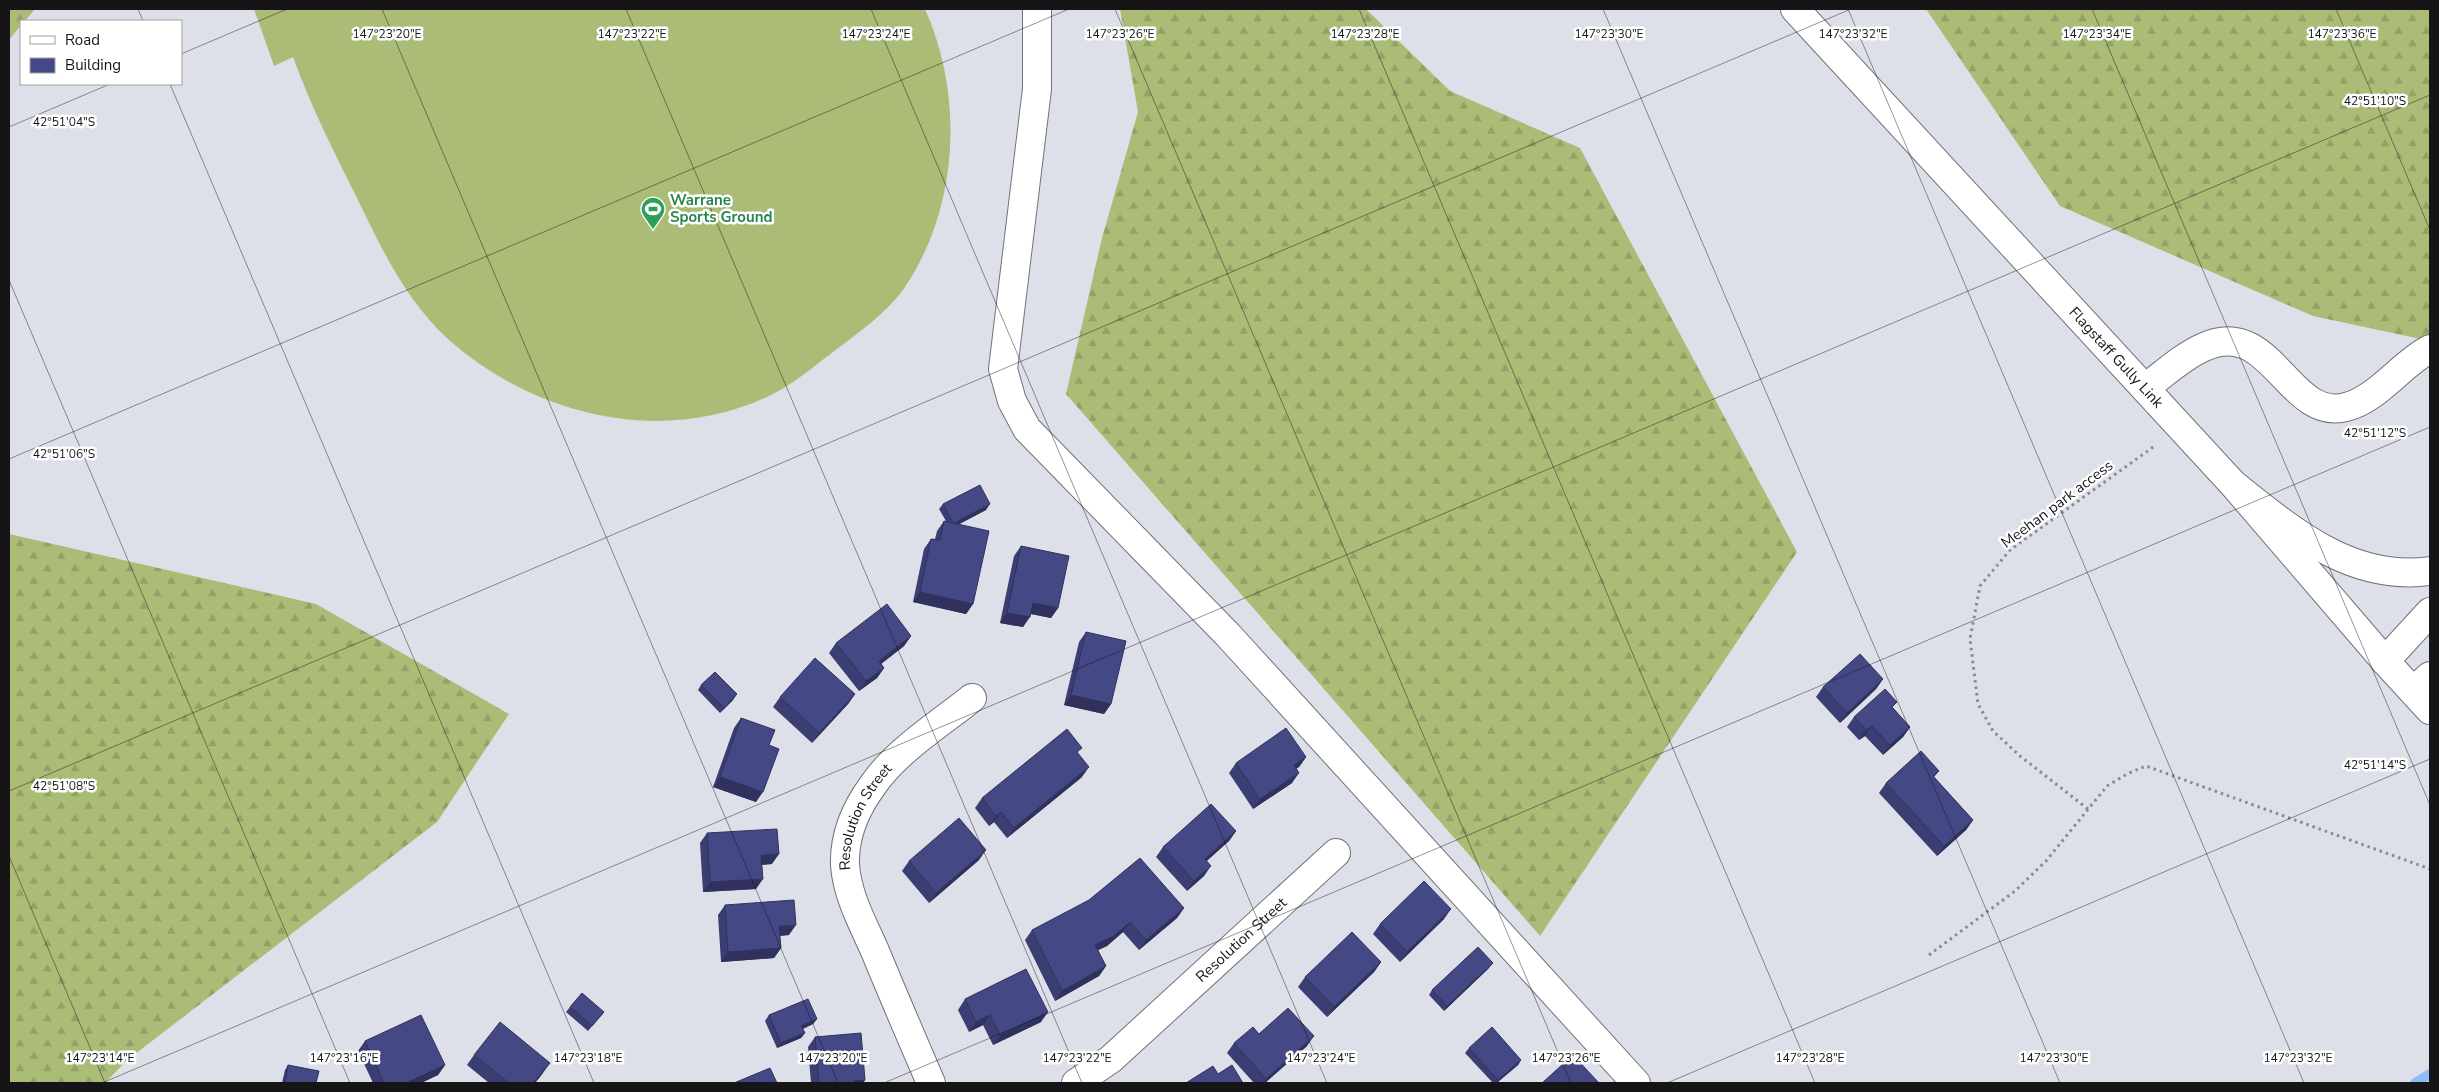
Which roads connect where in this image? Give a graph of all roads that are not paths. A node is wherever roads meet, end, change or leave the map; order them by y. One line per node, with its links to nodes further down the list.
1 (1037, 9): 14 (main road)
2 (1796, 9): 4 (main road, Flagstaff Gully Link)
3 (2430, 349): 4 (main road)
4 (2146, 388): 5 (main road, Flagstaff Gully Link)
5 (2234, 484): 6 (main road); 8 (main road, Flagstaff Gully Link)
6 (2430, 571)
7 (2430, 612): 8 (main road)
8 (2385, 661): 9 (main road, Flagstaff Gully Link)
9 (2424, 693)
10 (972, 698): 12 (main road, Resolution Street)
11 (1336, 853): 13 (main road, Resolution Street)
12 (931, 1083)
13 (1076, 1083)
14 (1636, 1083)

